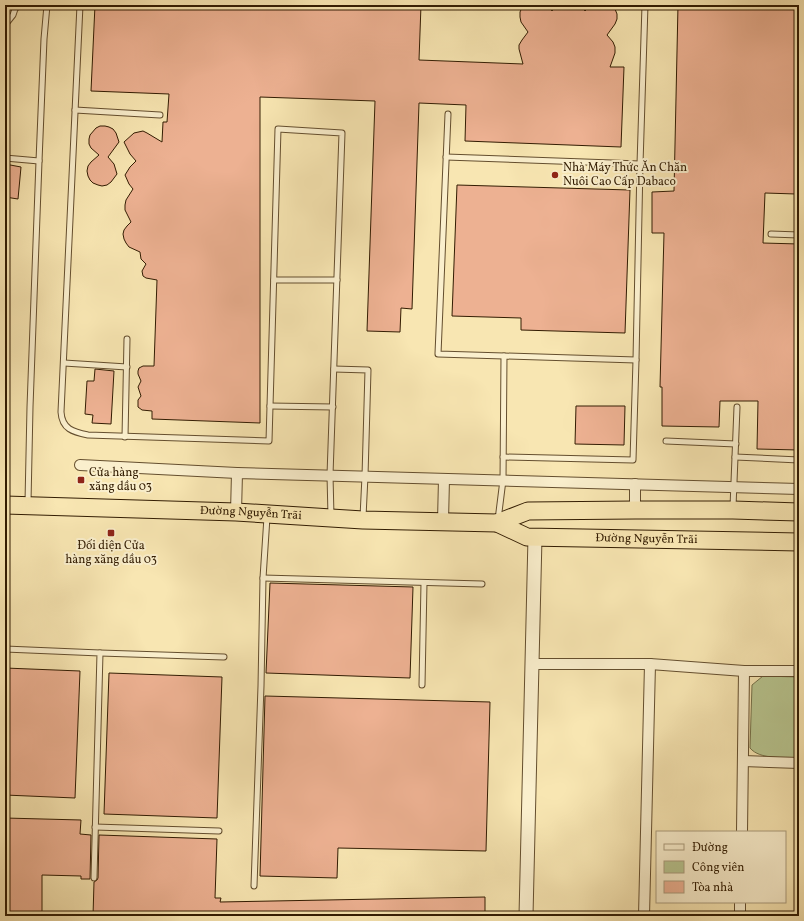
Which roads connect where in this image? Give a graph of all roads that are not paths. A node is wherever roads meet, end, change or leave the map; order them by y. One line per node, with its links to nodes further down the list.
1 (18, 5): 5 (lane)
2 (47, 5): 11 (lane)
3 (80, 5): 6 (lane)
4 (645, 5): 12 (lane)
5 (5, 25)
6 (75, 110): 8 (lane); 20 (lane)
7 (448, 114): 9 (lane)
8 (160, 115)
9 (446, 157): 12 (lane); 18 (lane)
10 (5, 158): 11 (lane)
11 (39, 161): 42 (lane)
12 (640, 164): 19 (lane)
13 (771, 234): 14 (lane)
14 (799, 235)
15 (274, 280): 16 (lane); 16 (lane); 23 (lane)
16 (337, 280): 22 (lane)
17 (127, 339): 21 (lane)
18 (504, 356): 19 (lane); 29 (lane)
19 (636, 360): 29 (lane)
20 (64, 363): 21 (lane); 26 (lane)
21 (127, 367): 26 (lane)
22 (334, 369): 24 (lane); 35 (lane)
23 (270, 406): 24 (lane); 26 (lane)
24 (332, 407): 34 (lane)
25 (737, 407): 28 (lane)
26 (125, 437)
27 (666, 441): 28 (lane)
28 (736, 444): 30 (lane)
29 (503, 457): 37 (lane)
30 (735, 457): 31 (lane); 39 (lane)
31 (799, 460)
32 (80, 465): 33 (street)
33 (237, 473): 34 (street); 45 (street)
34 (330, 475): 35 (street); 48 (lane)
35 (365, 476): 36 (street); 49 (lane)
36 (444, 479): 37 (street); 50 (street)
37 (503, 480): 38 (street); 51 (lane)
38 (635, 484): 39 (street); 43 (street)
39 (734, 487): 40 (street); 44 (lane)
40 (799, 489)
41 (5, 505): 42 (highway, Đường Nguyễn Trãi)
42 (28, 505): 45 (highway, Đường Nguyễn Trãi)
43 (635, 510): 44 (highway, Đường Nguyễn Trãi); 51 (highway, Đường Nguyễn Trãi)
44 (733, 510): 46 (highway, Đường Nguyễn Trãi)
45 (236, 512): 47 (highway, Đường Nguyễn Trãi)
46 (799, 512)
47 (267, 514): 48 (highway, Đường Nguyễn Trãi); 54 (lane)
48 (331, 518): 49 (highway, Đường Nguyễn Trãi)
49 (363, 520): 50 (highway, Đường Nguyễn Trãi)
50 (443, 521): 51 (highway, Đường Nguyễn Trãi)
51 (497, 523): 52 (highway, Đường Nguyễn Trãi)
52 (535, 537): 53 (highway, Đường Nguyễn Trãi); 60 (street)
53 (799, 542)
54 (263, 578): 55 (lane); 71 (lane)
55 (424, 582): 56 (lane); 64 (lane)
56 (482, 584)
57 (5, 649): 58 (lane)
58 (100, 653): 59 (lane); 67 (lane)
59 (224, 657)
60 (532, 664): 61 (street); 73 (street)
61 (650, 664): 62 (street); 74 (street)
62 (744, 671): 63 (street); 65 (street)
63 (799, 671)
64 (422, 685)
65 (743, 761): 66 (street); 69 (street)
66 (799, 763)
67 (95, 827): 68 (lane); 70 (lane)
68 (219, 831)
69 (742, 831)
70 (94, 878)
71 (254, 886)
72 (740, 903): 75 (street)
73 (526, 916)
74 (644, 916)
75 (740, 916)

